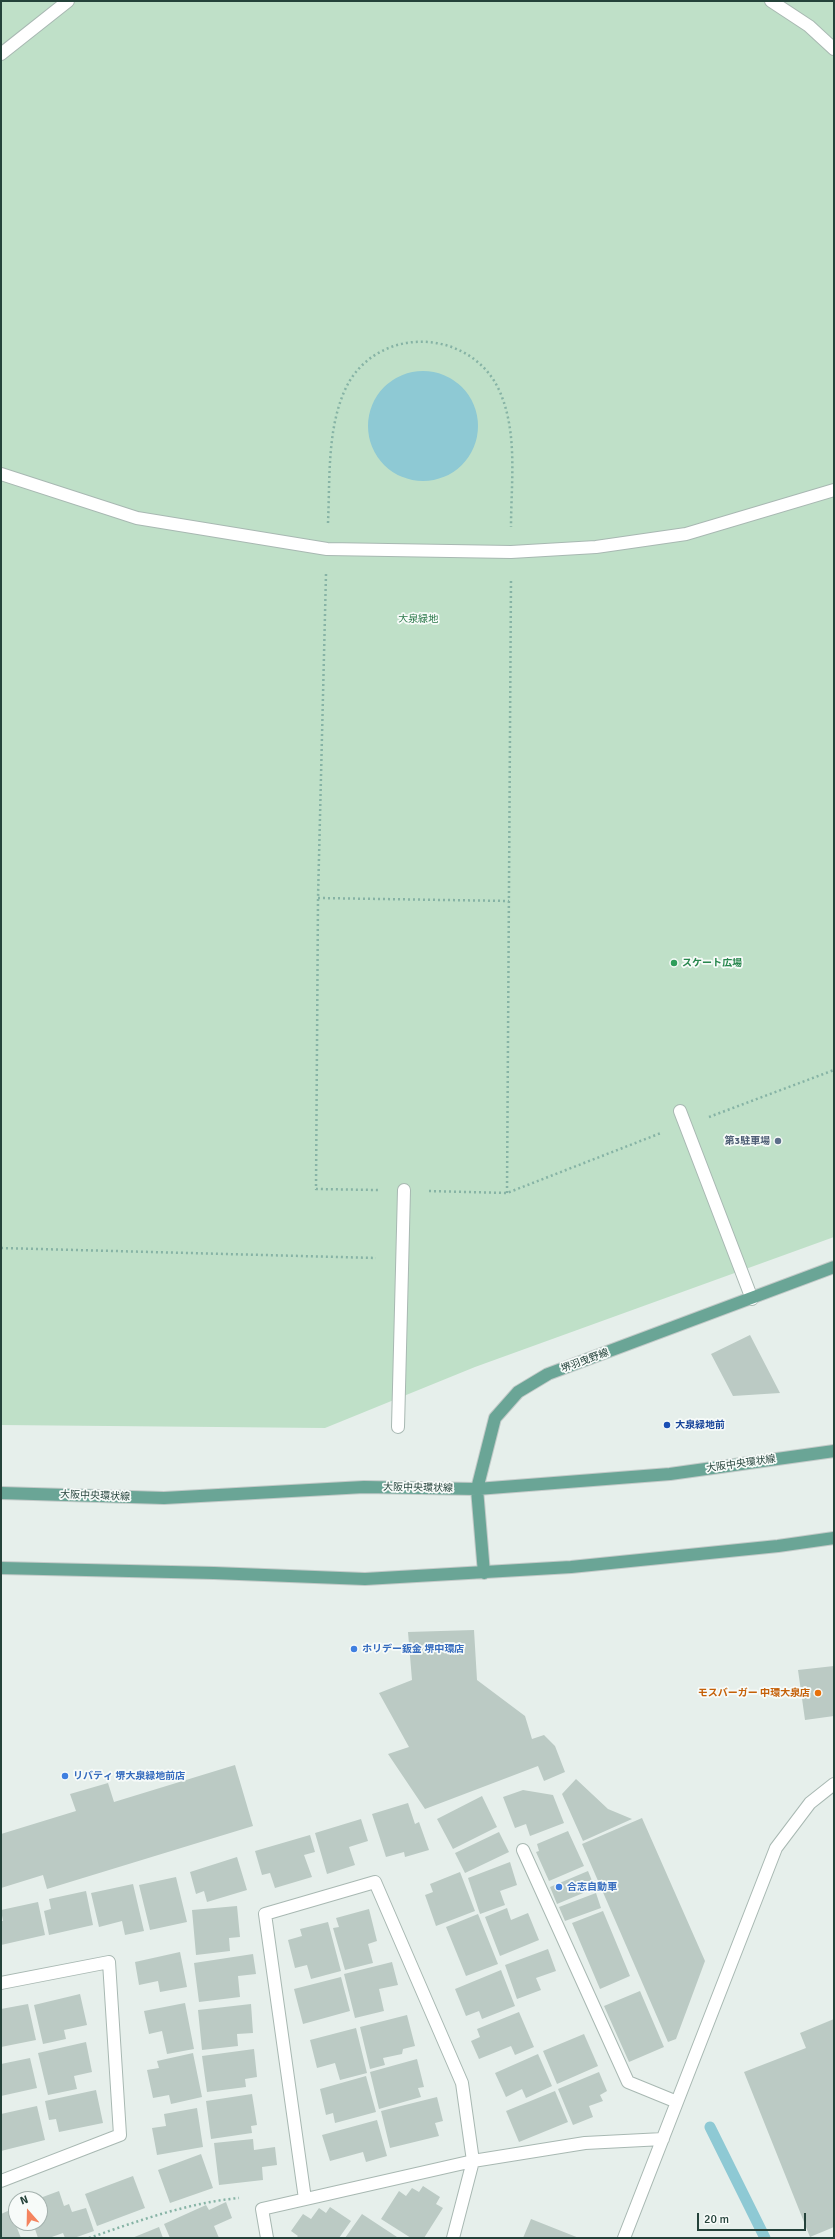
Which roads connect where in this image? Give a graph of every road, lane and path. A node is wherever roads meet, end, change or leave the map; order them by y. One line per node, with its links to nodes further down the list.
1 (68, 1): 4 (street)
2 (771, 1): 3 (street)
3 (834, 49)
4 (1, 54)
5 (1, 474): 7 (street)
6 (834, 490): 8 (street)
7 (327, 549): 8 (street); 8 (path); 9 (path)
8 (511, 552): 10 (path)
9 (318, 898): 10 (path); 12 (path)
10 (509, 901): 14 (path)
11 (680, 1111): 18 (street)
12 (316, 1189)
13 (404, 1190): 16 (street)
14 (507, 1193)
15 (1, 1248): 16 (path)
16 (403, 1258): 19 (street)
17 (834, 1267): 18 (main road, 堺羽曳野線)
18 (752, 1299): 21 (main road, 堺羽曳野線)
19 (398, 1428)
20 (834, 1451): 21 (main road, 大阪中央環状線)
21 (477, 1488): 22 (main road, 大阪中央環状線); 25 (main road, 堺羽曳野線)
22 (1, 1493)
23 (834, 1538): 25 (main road)
24 (1, 1568): 25 (main road)
25 (484, 1573)
26 (834, 1784): 29 (street)
27 (523, 1850): 29 (street)
28 (1, 1983): 32 (street)
29 (677, 2102): 30 (street)
30 (663, 2139): 31 (street); 38 (street)
31 (473, 2161): 33 (street); 33 (street); 37 (street)
32 (1, 2181)
33 (305, 2199): 34 (street)
34 (262, 2209): 35 (path); 36 (street)
35 (89, 2238)
36 (267, 2238)
37 (453, 2238)
38 (624, 2238)

